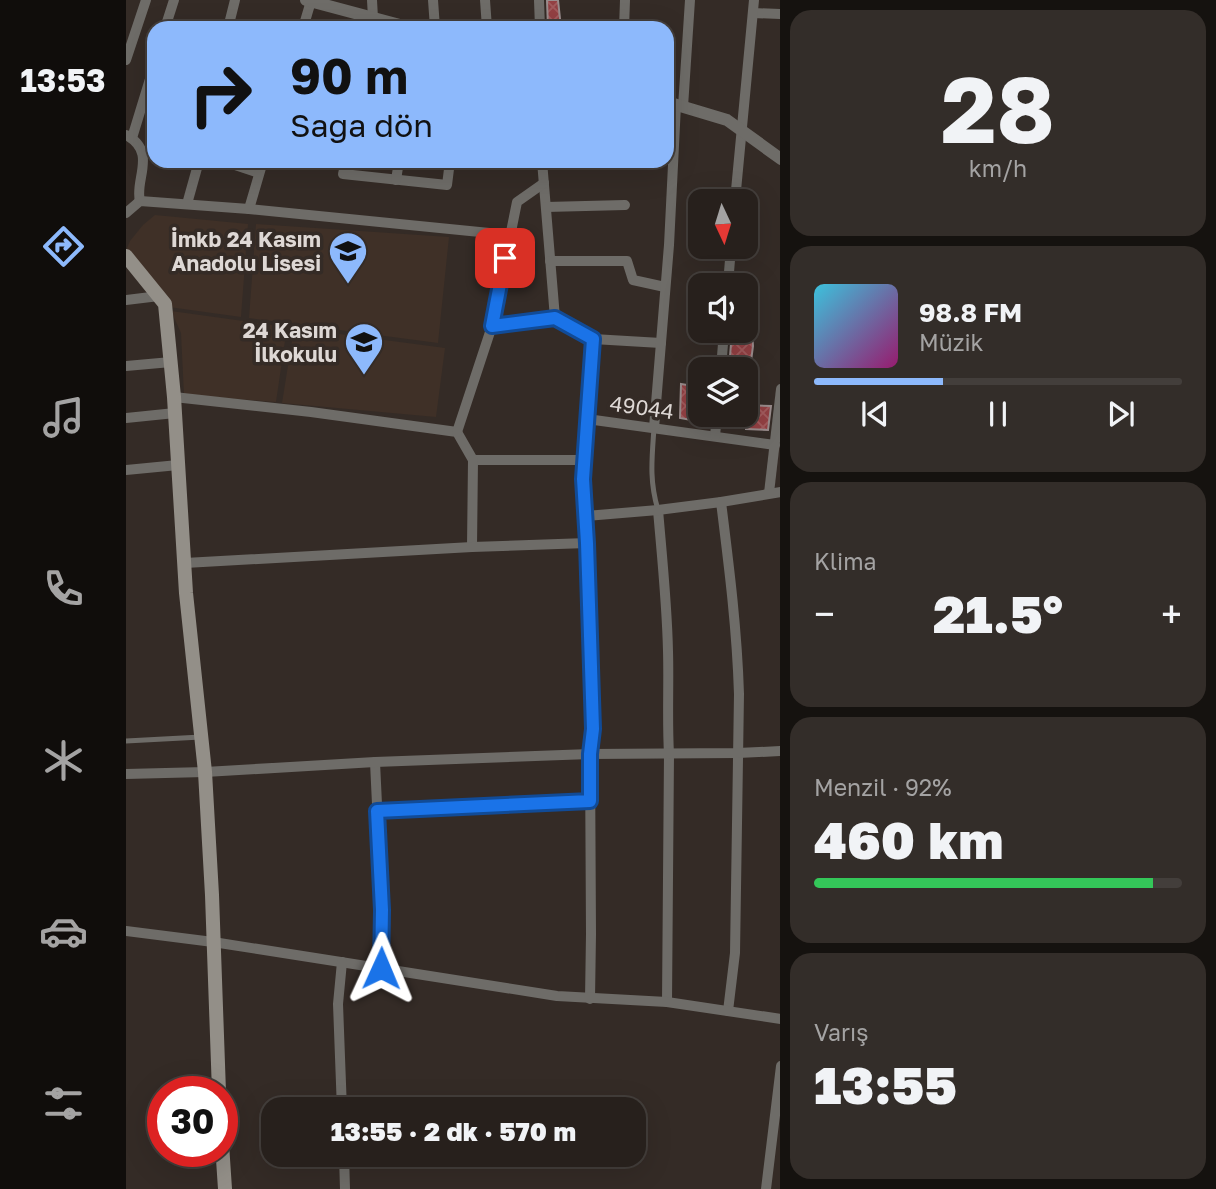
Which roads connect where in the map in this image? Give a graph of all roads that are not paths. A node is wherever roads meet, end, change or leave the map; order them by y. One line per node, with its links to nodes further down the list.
1 (146, 0): 23 (street)
2 (174, 0): 14 (street)
3 (236, 0): 15 (street)
4 (372, 0): 18 (street)
5 (433, 0): 19 (street)
6 (485, 0): 20 (street)
7 (539, 0): 21 (street)
8 (625, 0): 22 (street)
9 (690, 0): 25 (street)
10 (754, 0): 12 (street)
11 (309, 1): 16 (street); 17 (street)
12 (753, 13): 13 (street); 27 (street)
13 (780, 14)
14 (167, 21)
15 (230, 21)
16 (305, 21)
17 (366, 21)
18 (372, 21)
19 (434, 21)
20 (486, 21)
21 (540, 21)
22 (624, 21)
23 (126, 60)
24 (147, 86): 28 (street)
25 (675, 104): 26 (street); 27 (street)
26 (674, 122)
27 (741, 131): 29 (street); 39 (street)
28 (129, 137): 40 (street)
29 (780, 159)
30 (197, 168): 41 (street)
31 (261, 168): 44 (street)
32 (344, 168): 37 (street)
33 (398, 168): 37 (street)
34 (449, 168): 37 (street)
35 (543, 168): 38 (street)
36 (672, 168): 49 (street)
37 (396, 180)
38 (544, 183): 43 (street); 46 (street)
39 (736, 189)
40 (140, 201): 41 (street); 45 (street)
41 (187, 204): 44 (street)
42 (625, 205): 43 (street)
43 (545, 207): 48 (street)
44 (249, 209): 46 (street)
45 (126, 213)
46 (510, 235): 53 (street)
47 (126, 256): 50 (main road)
48 (550, 261): 49 (street); 52 (street)
49 (665, 287): 55 (street)
50 (159, 296): 51 (street); 56 (main road)
51 (126, 300)
52 (555, 318): 53 (street); 54 (street)
53 (492, 326): 65 (street)
54 (593, 339): 55 (street); 62 (street)
55 (661, 343): 64 (street)
56 (171, 362): 57 (street); 59 (main road)
57 (126, 366)
58 (780, 389): 67 (street)
59 (174, 397): 60 (main road); 65 (street)
60 (175, 414): 61 (street); 70 (main road)
61 (126, 418)
62 (587, 419): 64 (street, 49044); 69 (street)
63 (716, 427): 66 (street)
64 (654, 428): 66 (street, 49044); 74 (lane)
65 (457, 432): 68 (street)
66 (715, 436): 67 (street, 49044)
67 (775, 445): 72 (street)
68 (472, 460): 69 (street); 77 (street)
69 (584, 460): 75 (street)
70 (178, 465): 71 (street); 78 (main road)
71 (126, 470)
72 (775, 493): 73 (street)
73 (721, 502): 74 (street); 82 (street)
74 (658, 510): 75 (street); 84 (street)
75 (586, 516): 76 (street)
76 (587, 543): 77 (street); 83 (street)
77 (472, 547): 78 (street)
78 (184, 563): 79 (main road)
79 (201, 737): 80 (lane); 86 (main road)
80 (126, 741)
81 (780, 751): 82 (street)
82 (738, 753): 84 (street); 96 (street)
83 (590, 754): 84 (street); 85 (street); 88 (street)
84 (670, 754): 95 (street)
85 (375, 762): 86 (street); 89 (street)
86 (205, 772): 87 (street); 91 (main road)
87 (126, 774)
88 (590, 801): 89 (lane); 94 (street)
89 (377, 811): 93 (street)
90 (126, 931): 91 (street)
91 (213, 942): 92 (street); 99 (main road)
92 (342, 962): 93 (street); 100 (street)
93 (381, 968): 94 (street)
94 (590, 999): 95 (street)
95 (667, 1002): 96 (street)
96 (728, 1011): 97 (street)
97 (780, 1019)
98 (780, 1066): 105 (street)
99 (218, 1076)
100 (342, 1097)
101 (224, 1167): 103 (main road)
102 (344, 1167): 104 (street)
103 (225, 1189)
104 (345, 1189)
105 (766, 1189)

